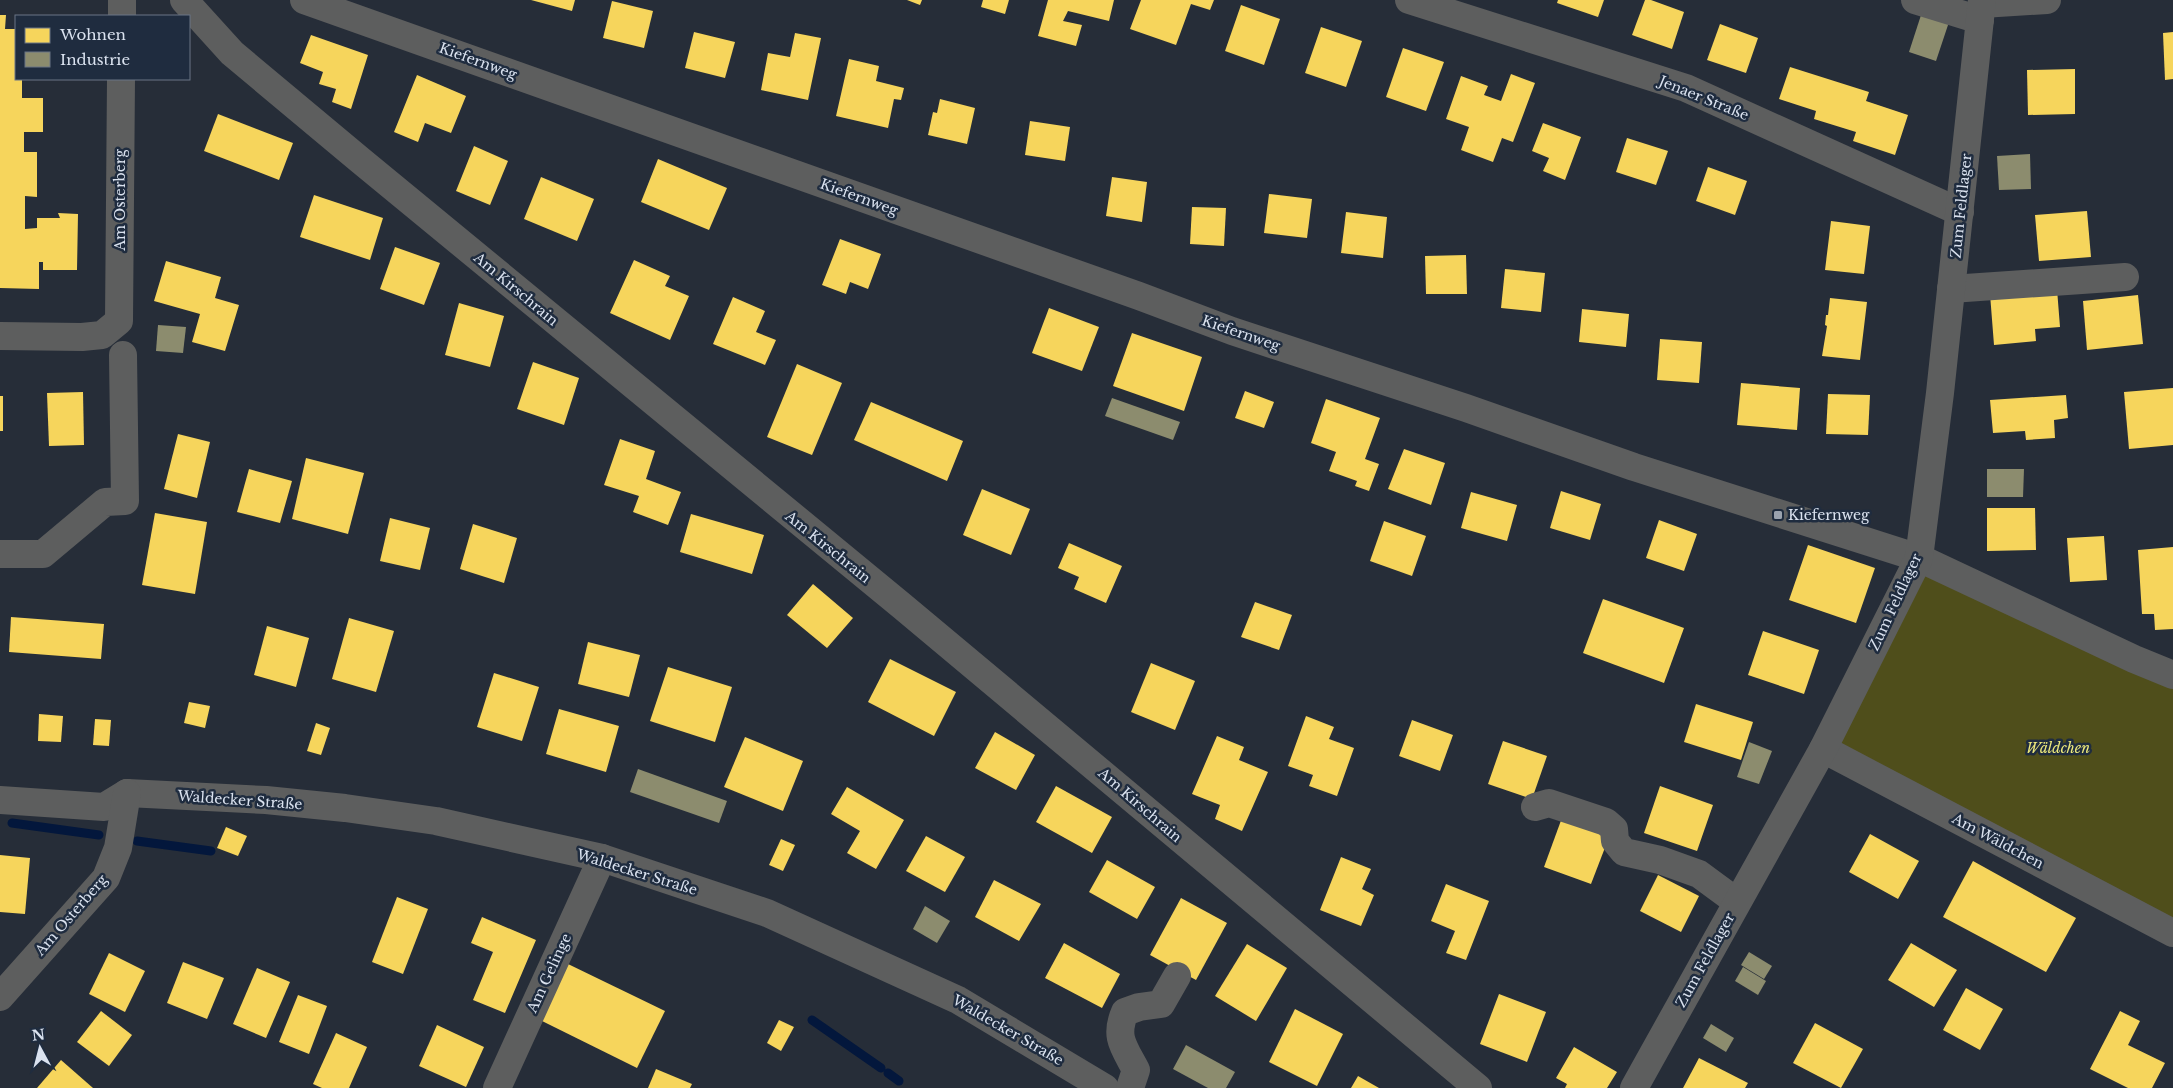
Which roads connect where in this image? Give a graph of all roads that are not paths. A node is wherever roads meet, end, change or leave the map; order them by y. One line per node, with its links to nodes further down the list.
1 (122, 0): 8 (street)
2 (184, 0): 30 (street, Am Kirschrain)
3 (1409, 0): 10 (street, Jenaer Straße)
4 (1915, 0): 7 (street)
5 (2047, 0): 7 (street)
6 (312, 1): 16 (street, Kiefernweg)
7 (1981, 8): 10 (street, Zum Feldlager)
8 (122, 15)
9 (121, 80): 13 (street, Am Osterberg)
10 (1960, 212): 12 (street, Zum Feldlager)
11 (2125, 276): 12 (street)
12 (1951, 289): 16 (street, Zum Feldlager)
13 (0, 336)
14 (123, 355): 15 (street)
15 (0, 554)
16 (1919, 558): 17 (street, Kiefernweg); 18 (street, Zum Feldlager)
17 (2173, 675)
18 (1823, 749): 23 (street, Zum Feldlager); 24 (street, Am Wäldchen)
19 (127, 793): 20 (street); 22 (street, Waldecker Straße); 26 (street, Am Osterberg)
20 (0, 800)
21 (1535, 807): 23 (street)
22 (602, 858): 27 (street, Am Gelinge); 28 (street, Waldecker Straße)
23 (1737, 902): 31 (street, Zum Feldlager)
24 (2173, 932)
25 (1177, 976): 29 (street)
26 (0, 997)
27 (497, 1088)
28 (1105, 1088)
29 (1130, 1088)
30 (1478, 1088)
31 (1634, 1088)

